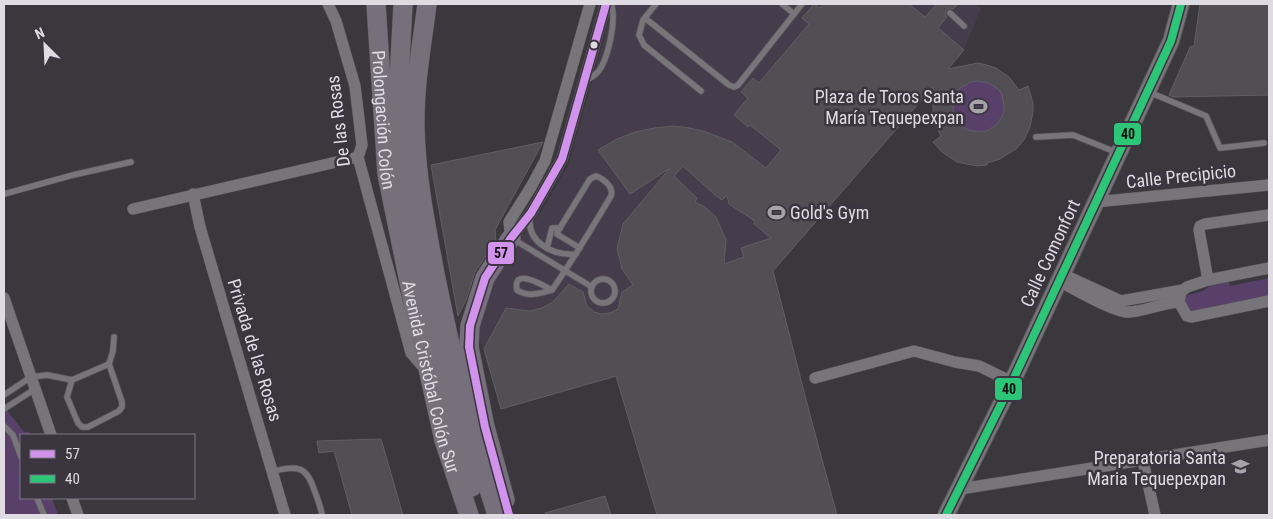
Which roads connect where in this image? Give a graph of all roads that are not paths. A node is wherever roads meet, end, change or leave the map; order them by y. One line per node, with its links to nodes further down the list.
1 (328, 4): 22 (street, De las Rosas)
2 (376, 4): 33 (main road, Prolongación Colón)
3 (404, 4): 72 (main road)
4 (427, 4): 32 (main road, Prolongación Colón)
5 (590, 4): 34 (street)
6 (606, 4): 16 (street)
7 (611, 4): 16 (lane)
8 (656, 4): 14 (lane)
9 (782, 4): 12 (lane)
10 (801, 4): 12 (lane)
11 (1181, 4): 18 (main road, Calle Comonfort)
12 (794, 14): 14 (lane)
13 (950, 14): 15 (lane)
14 (645, 18): 17 (lane)
15 (964, 26)
16 (583, 83): 29 (street)
17 (701, 91)
18 (1147, 92): 20 (lane); 21 (main road, Calle Comonfort)
19 (1036, 137): 21 (lane)
20 (1264, 143)
21 (1118, 153): 27 (main road, Calle Comonfort)
22 (358, 157): 26 (street); 50 (street, De las Rosas)
23 (131, 162): 25 (lane)
24 (1269, 185): 27 (street, Calle Precipicio)
25 (4, 194)
26 (193, 194): 28 (street); 63 (street, Privada de las Rosas)
27 (1095, 202): 40 (main road, Calle Comonfort)
28 (133, 209)
29 (531, 213): 34 (street); 35 (lane)
30 (1269, 215): 41 (street)
31 (560, 228): 35 (lane); 36 (lane); 36 (lane)
32 (427, 229): 73 (main road, Avenida Cristóbal Colón Sur)
33 (400, 236): 50 (main road, Avenida Cristóbal Colón Sur)
34 (511, 238): 39 (lane); 74 (main road)
35 (547, 248): 37 (lane)
36 (580, 248): 37 (lane)
37 (576, 254): 39 (lane)
38 (1269, 268): 41 (street)
39 (566, 271): 42 (lane); 43 (lane)
40 (1060, 278): 44 (street); 46 (street); 54 (main road, Calle Comonfort)
41 (1208, 280): 44 (street)
42 (592, 286): 42 (lane)
43 (552, 290): 43 (lane)
44 (1183, 290): 46 (street)
45 (4, 298): 51 (street)
46 (1179, 302): 47 (street)
47 (1269, 302)
48 (114, 337): 49 (lane)
49 (109, 364): 53 (lane); 53 (lane)
50 (430, 375): 71 (main road, Avenida Cristóbal Colón Sur)
51 (31, 377): 53 (lane); 55 (street); 56 (lane)
52 (815, 378): 54 (street)
53 (72, 380)
54 (1012, 382): 64 (main road, Calle Comonfort)
55 (35, 389): 57 (lane); 59 (street)
56 (4, 395)
57 (4, 409)
58 (4, 426): 61 (lane)
59 (51, 434)
60 (1269, 440): 62 (street)
61 (20, 454)
62 (1143, 461): 64 (street); 76 (street)
63 (273, 471): 69 (street, Privada de las Rosas); 70 (lane)
64 (960, 489): 75 (main road, Calle Comonfort)
65 (37, 499): 67 (lane)
66 (72, 499): 68 (street)
67 (44, 515)
68 (78, 515)
69 (285, 515)
70 (322, 515)
71 (469, 515)
72 (481, 515)
73 (497, 515)
74 (509, 515)
75 (946, 515)
76 (1155, 515)

